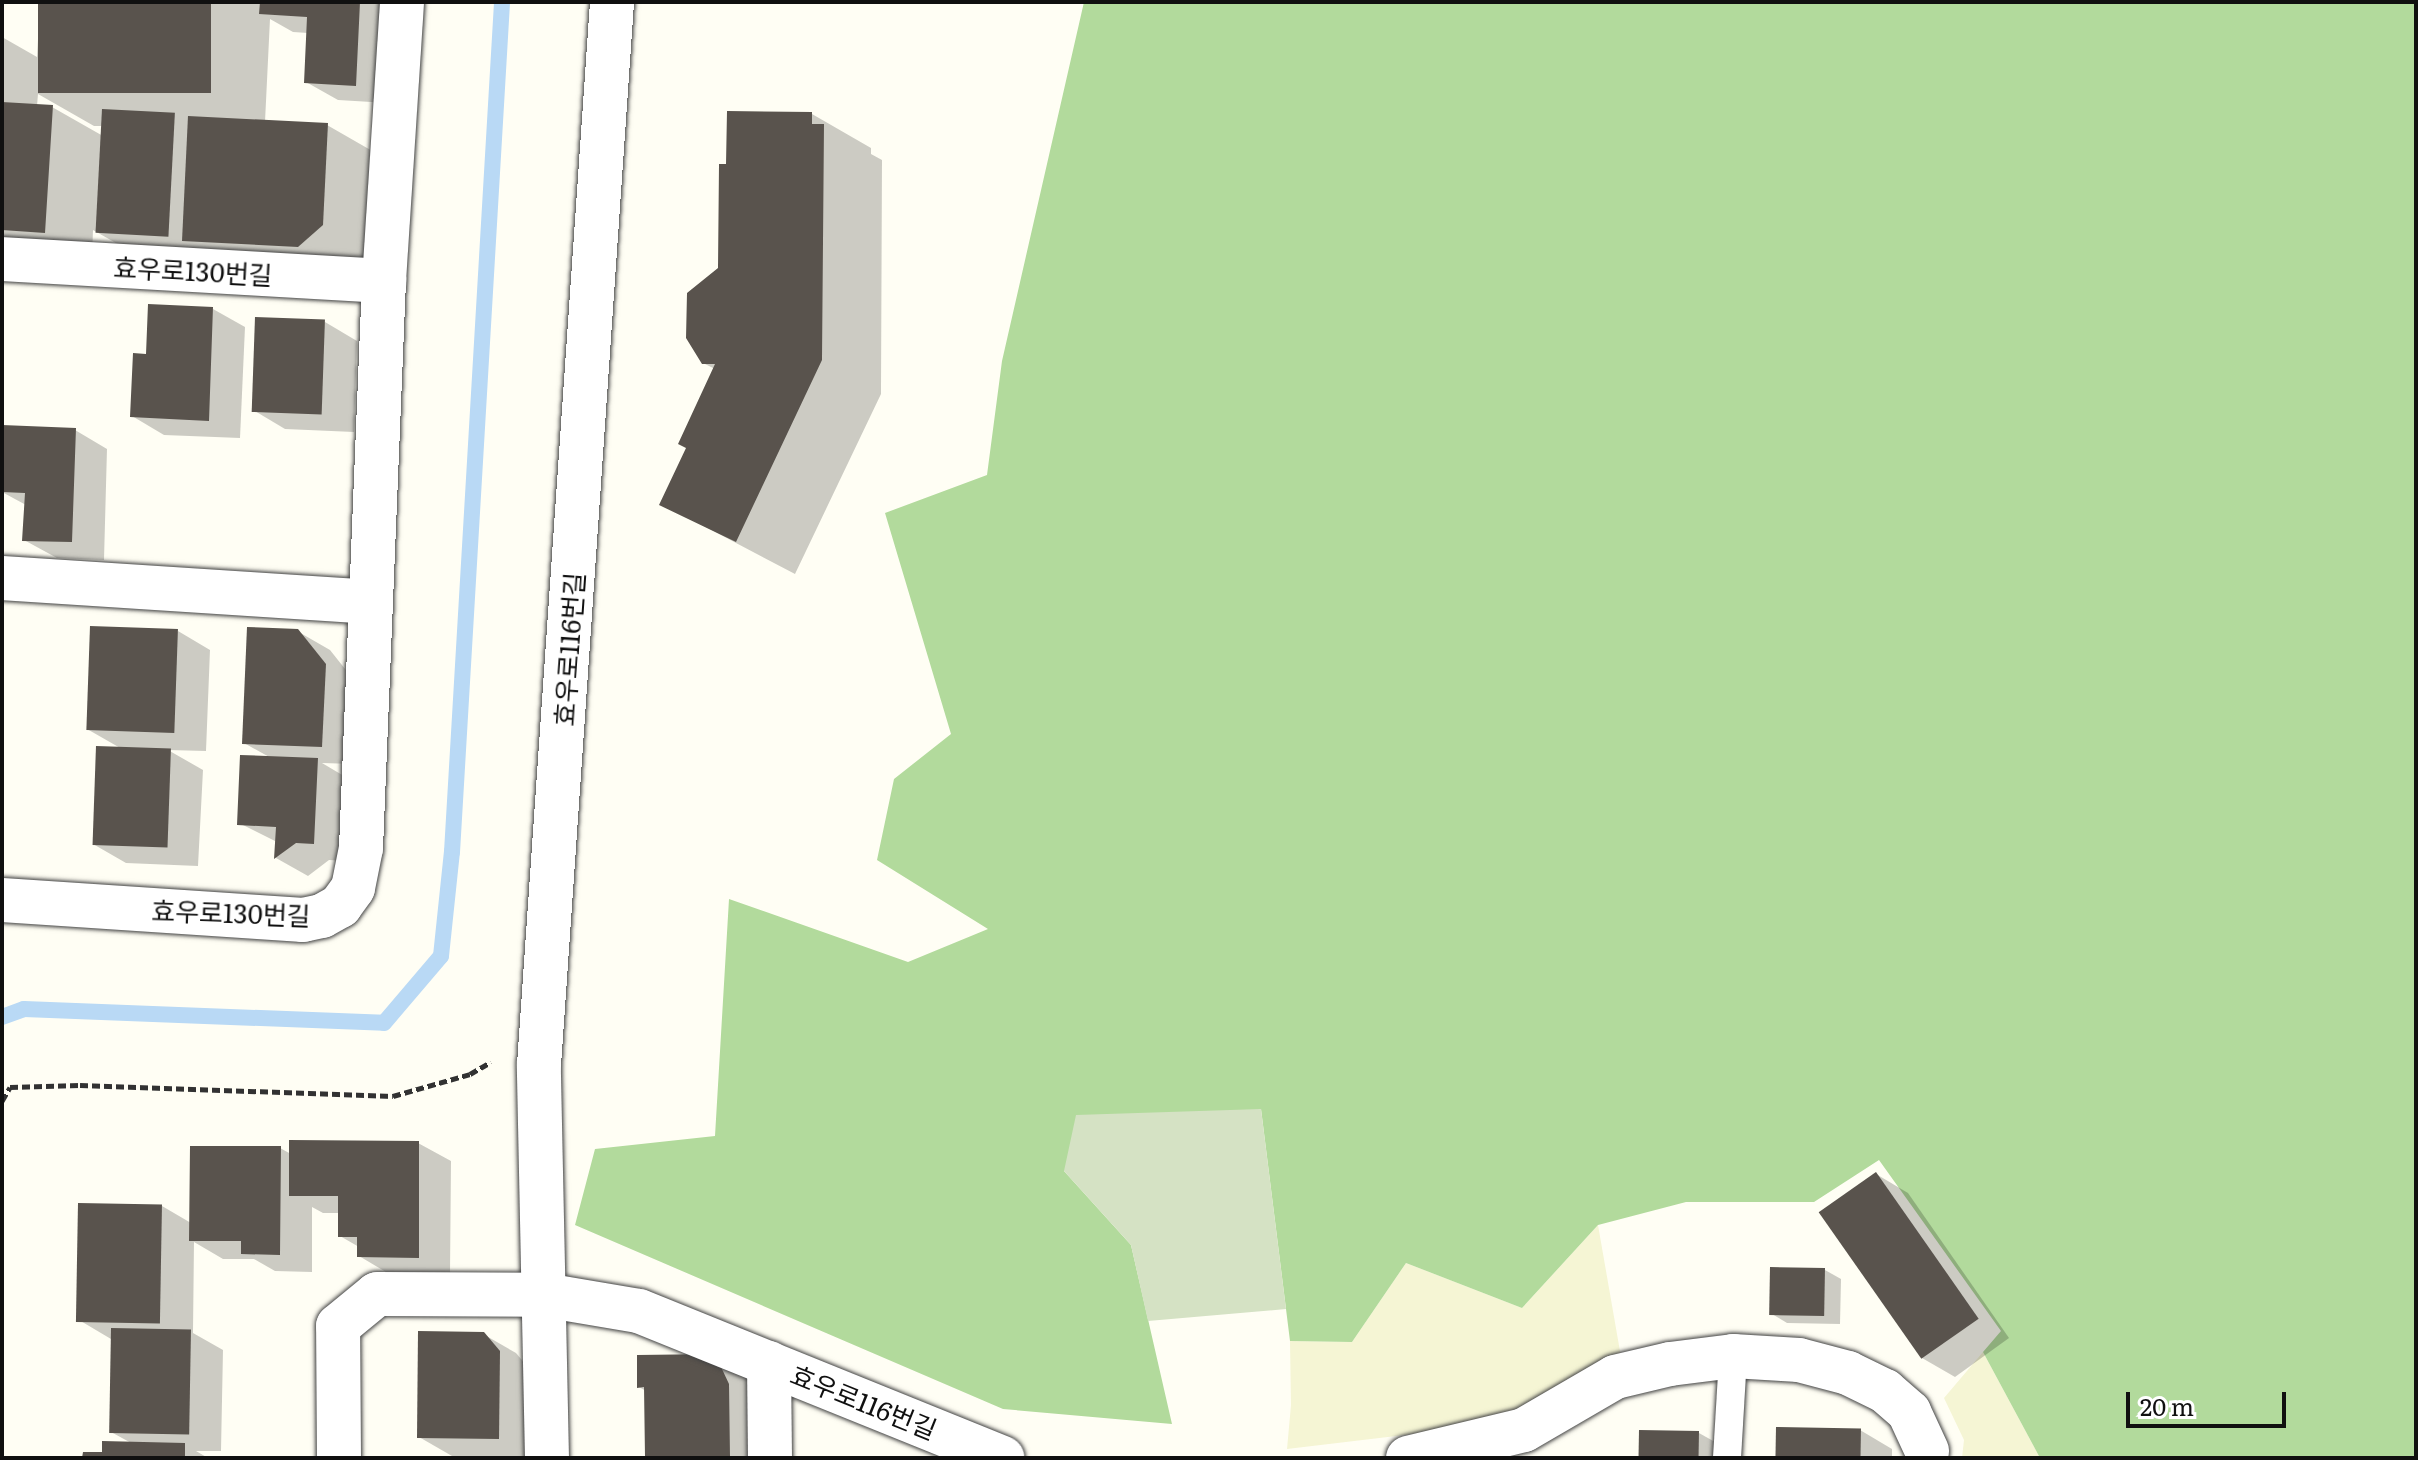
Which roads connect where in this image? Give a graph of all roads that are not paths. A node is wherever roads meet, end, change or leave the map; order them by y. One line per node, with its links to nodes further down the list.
1 (402, 2): 4 (street, 효우로130번길)
2 (612, 2): 8 (street, 효우로116번길)
3 (2, 259): 4 (street, 효우로130번길)
4 (384, 281): 6 (street, 효우로130번길)
5 (2, 578): 6 (street)
6 (370, 602): 7 (street, 효우로130번길)
7 (2, 900)
8 (544, 1295): 10 (street, 효우로116번길); 13 (street, 효우로116번길); 14 (street, 효우로116번길)
9 (1733, 1356): 11 (street); 12 (street); 17 (lane)
10 (769, 1363): 15 (street, 효우로116번길); 16 (street, 효우로116번길)
11 (1927, 1451)
12 (1422, 1457)
13 (339, 1458)
14 (547, 1458)
15 (770, 1458)
16 (1002, 1458)
17 (1727, 1458)

